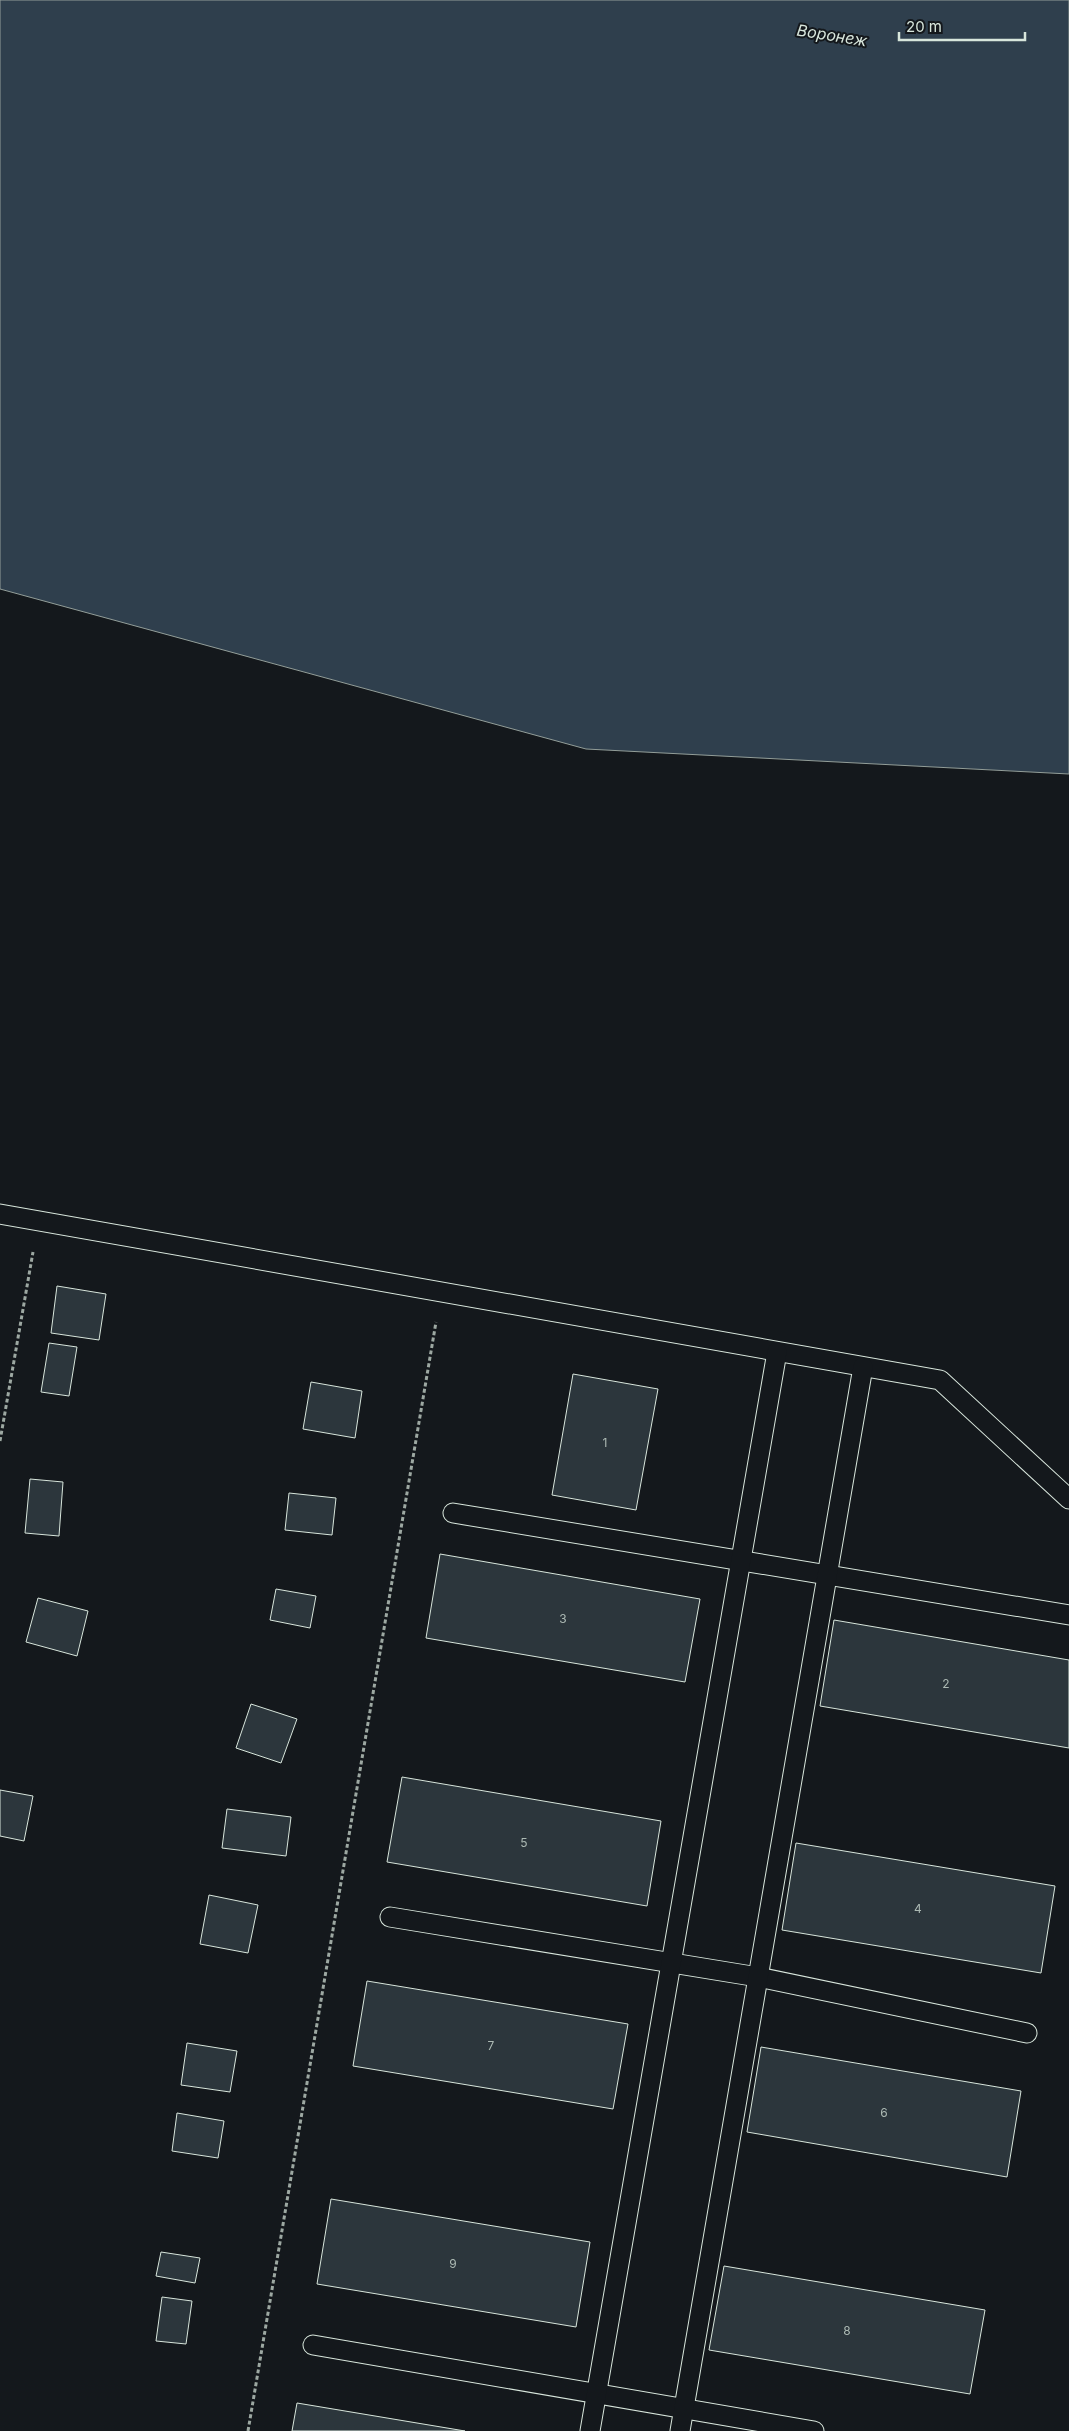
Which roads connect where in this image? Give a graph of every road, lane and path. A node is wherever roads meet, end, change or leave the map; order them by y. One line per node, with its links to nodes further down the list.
1 (0, 1214): 2 (lane)
2 (38, 1221): 3 (lane); 6 (path)
3 (441, 1292): 4 (lane); 19 (path)
4 (777, 1352): 5 (lane); 9 (lane)
5 (863, 1367): 7 (lane); 10 (lane)
6 (0, 1441)
7 (1069, 1499)
8 (452, 1513): 9 (lane)
9 (741, 1562): 10 (lane); 13 (lane)
10 (828, 1575): 11 (lane); 14 (lane)
11 (1069, 1615)
12 (390, 1917): 13 (lane)
13 (672, 1962): 14 (lane); 17 (lane)
14 (758, 1977): 15 (lane); 18 (lane)
15 (1027, 2033)
16 (313, 2345): 17 (lane)
17 (597, 2395): 18 (lane); 20 (lane)
18 (684, 2408): 21 (lane); 22 (lane)
19 (248, 2431)
20 (590, 2431)
21 (680, 2431)
22 (814, 2431)

